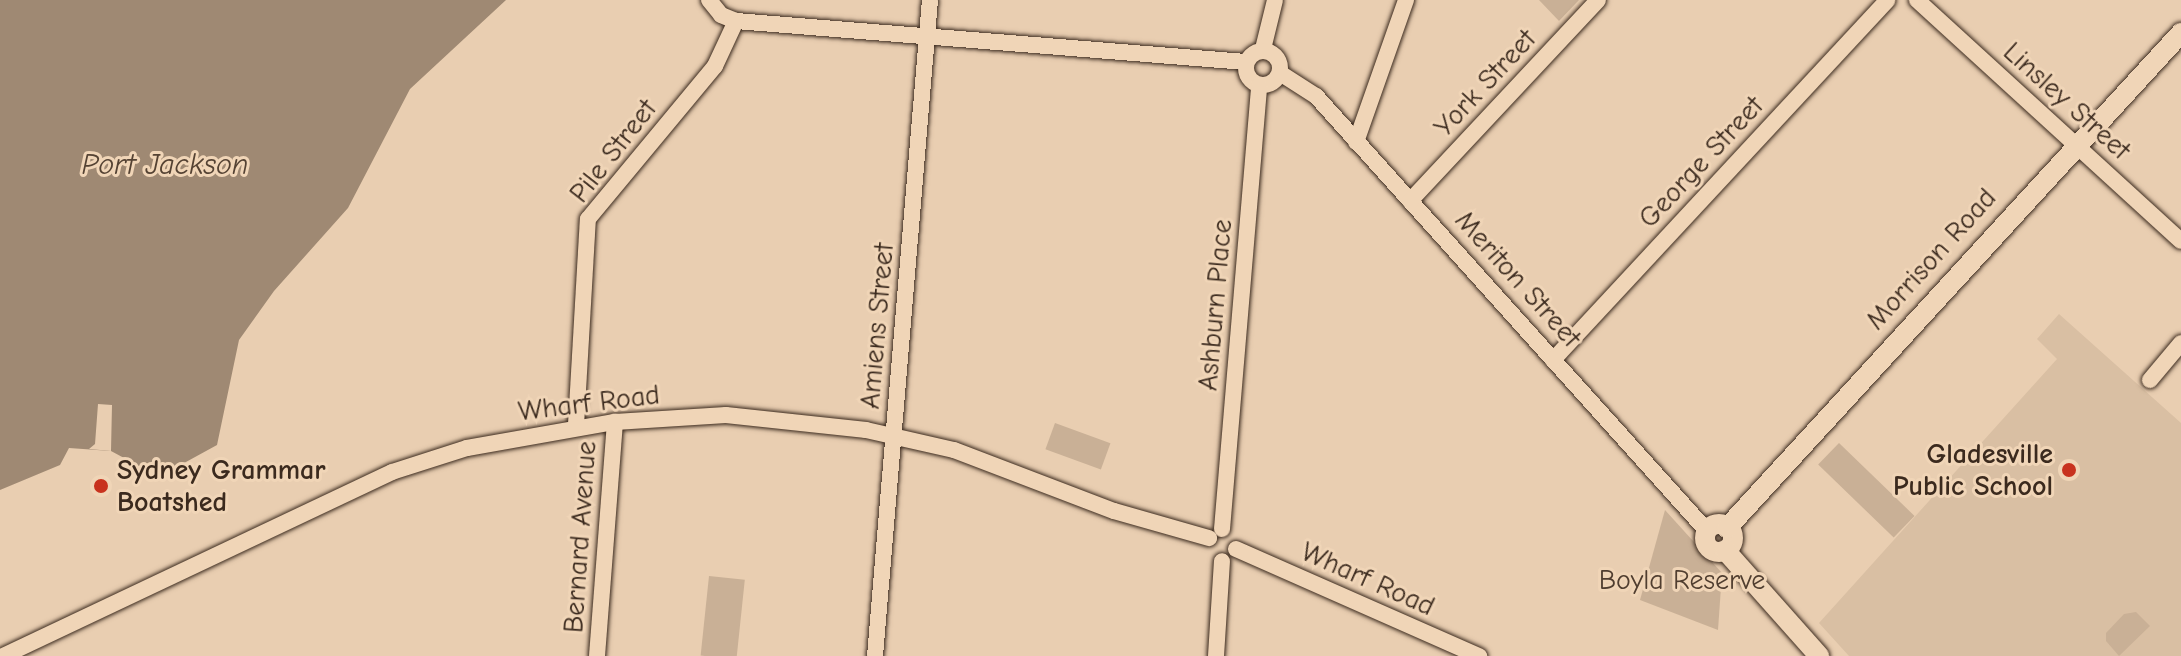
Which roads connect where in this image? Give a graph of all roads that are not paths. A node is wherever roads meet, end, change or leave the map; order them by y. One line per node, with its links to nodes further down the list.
1 (709, 0): 8 (street)
2 (930, 0): 10 (street, Amiens Street)
3 (1275, 0): 11 (street)
4 (1406, 0): 15 (street)
5 (1598, 0): 17 (street, York Street)
6 (1887, 0): 20 (street, George Street)
7 (1917, 0): 16 (street, Linsley Street)
8 (729, 18): 10 (street); 23 (street, Pile Street)
9 (2181, 33): 16 (street, Morrison Road)
10 (927, 34): 12 (street); 24 (street, Amiens Street)
11 (1263, 49): 12 (street); 13 (street)
12 (1246, 62): 14 (street)
13 (1280, 73): 14 (street); 15 (street, Meriton Street)
14 (1259, 86): 26 (street, Ashburn Place)
15 (1356, 142): 17 (street, Meriton Street)
16 (2074, 144): 18 (street, Linsley Street); 25 (street, Morrison Road)
17 (1410, 201): 20 (street, Meriton Street)
18 (2181, 241)
19 (2181, 343): 21 (street)
20 (1553, 360): 25 (street, Meriton Street)
21 (2150, 380)
22 (615, 422): 23 (street, Wharf Road); 24 (street, Wharf Road); 30 (street, Bernard Avenue)
23 (576, 425): 29 (street, Wharf Road)
24 (894, 435): 26 (street, Wharf Road); 31 (street, Amiens Street)
25 (1717, 529): 34 (street)
26 (1215, 533): 27 (street); 28 (street)
27 (1236, 549): 28 (street); 33 (street, Wharf Road)
28 (1222, 561): 32 (street)
29 (3, 656)
30 (597, 656)
31 (875, 656)
32 (1216, 656)
33 (1479, 656)
34 (1819, 656)

